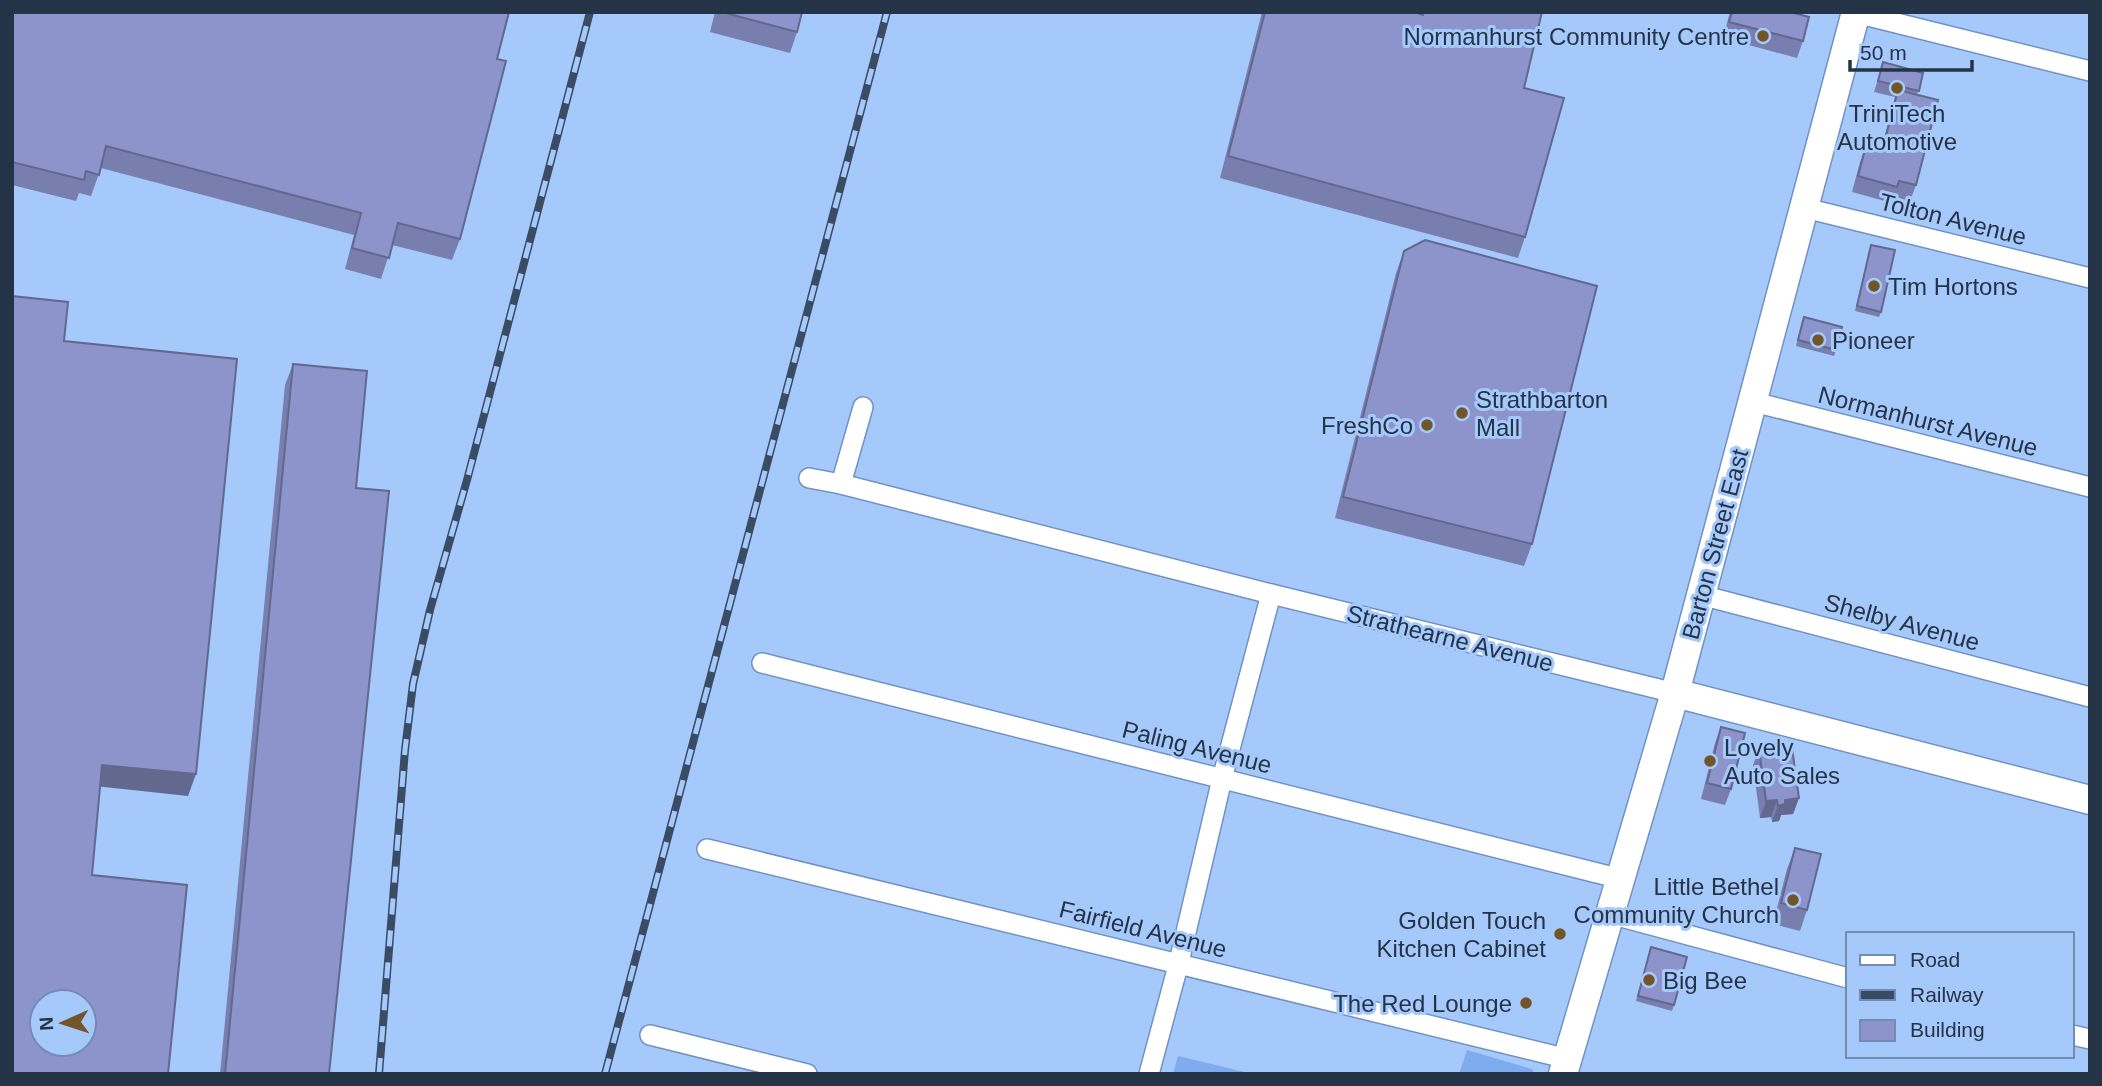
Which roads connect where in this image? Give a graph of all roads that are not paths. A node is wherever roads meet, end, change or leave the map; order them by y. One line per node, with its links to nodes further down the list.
1 (1856, 12): 2 (street); 3 (main road, Barton Street East)
2 (2090, 71)
3 (1805, 208): 4 (street, Tolton Avenue); 5 (main road, Barton Street East)
4 (2090, 278)
5 (1754, 402): 9 (street, Normanhurst Avenue); 11 (main road, Barton Street East)
6 (863, 407): 8 (street)
7 (809, 478): 8 (street, Strathearne Avenue)
8 (841, 484): 10 (street, Strathearne Avenue)
9 (2090, 487)
10 (1271, 594): 13 (street, Strathearne Avenue); 15 (street)
11 (1702, 595): 13 (main road, Barton Street East); 14 (street, Shelby Avenue)
12 (762, 663): 15 (street, Paling Avenue)
13 (1675, 693): 16 (main road, Strathearne Avenue); 18 (main road, Barton Street East)
14 (2090, 697)
15 (1222, 779): 18 (street, Paling Avenue); 20 (street)
16 (2090, 800)
17 (707, 849): 20 (street, Fairfield Avenue)
18 (1621, 879): 19 (main road, Barton Street East)
19 (1610, 914): 21 (street); 23 (main road, Barton Street East)
20 (1180, 962): 23 (street, Fairfield Avenue); 25 (street)
21 (1846, 977)
22 (650, 1035): 24 (street)
23 (1566, 1066)
24 (807, 1074)
25 (1149, 1074)

